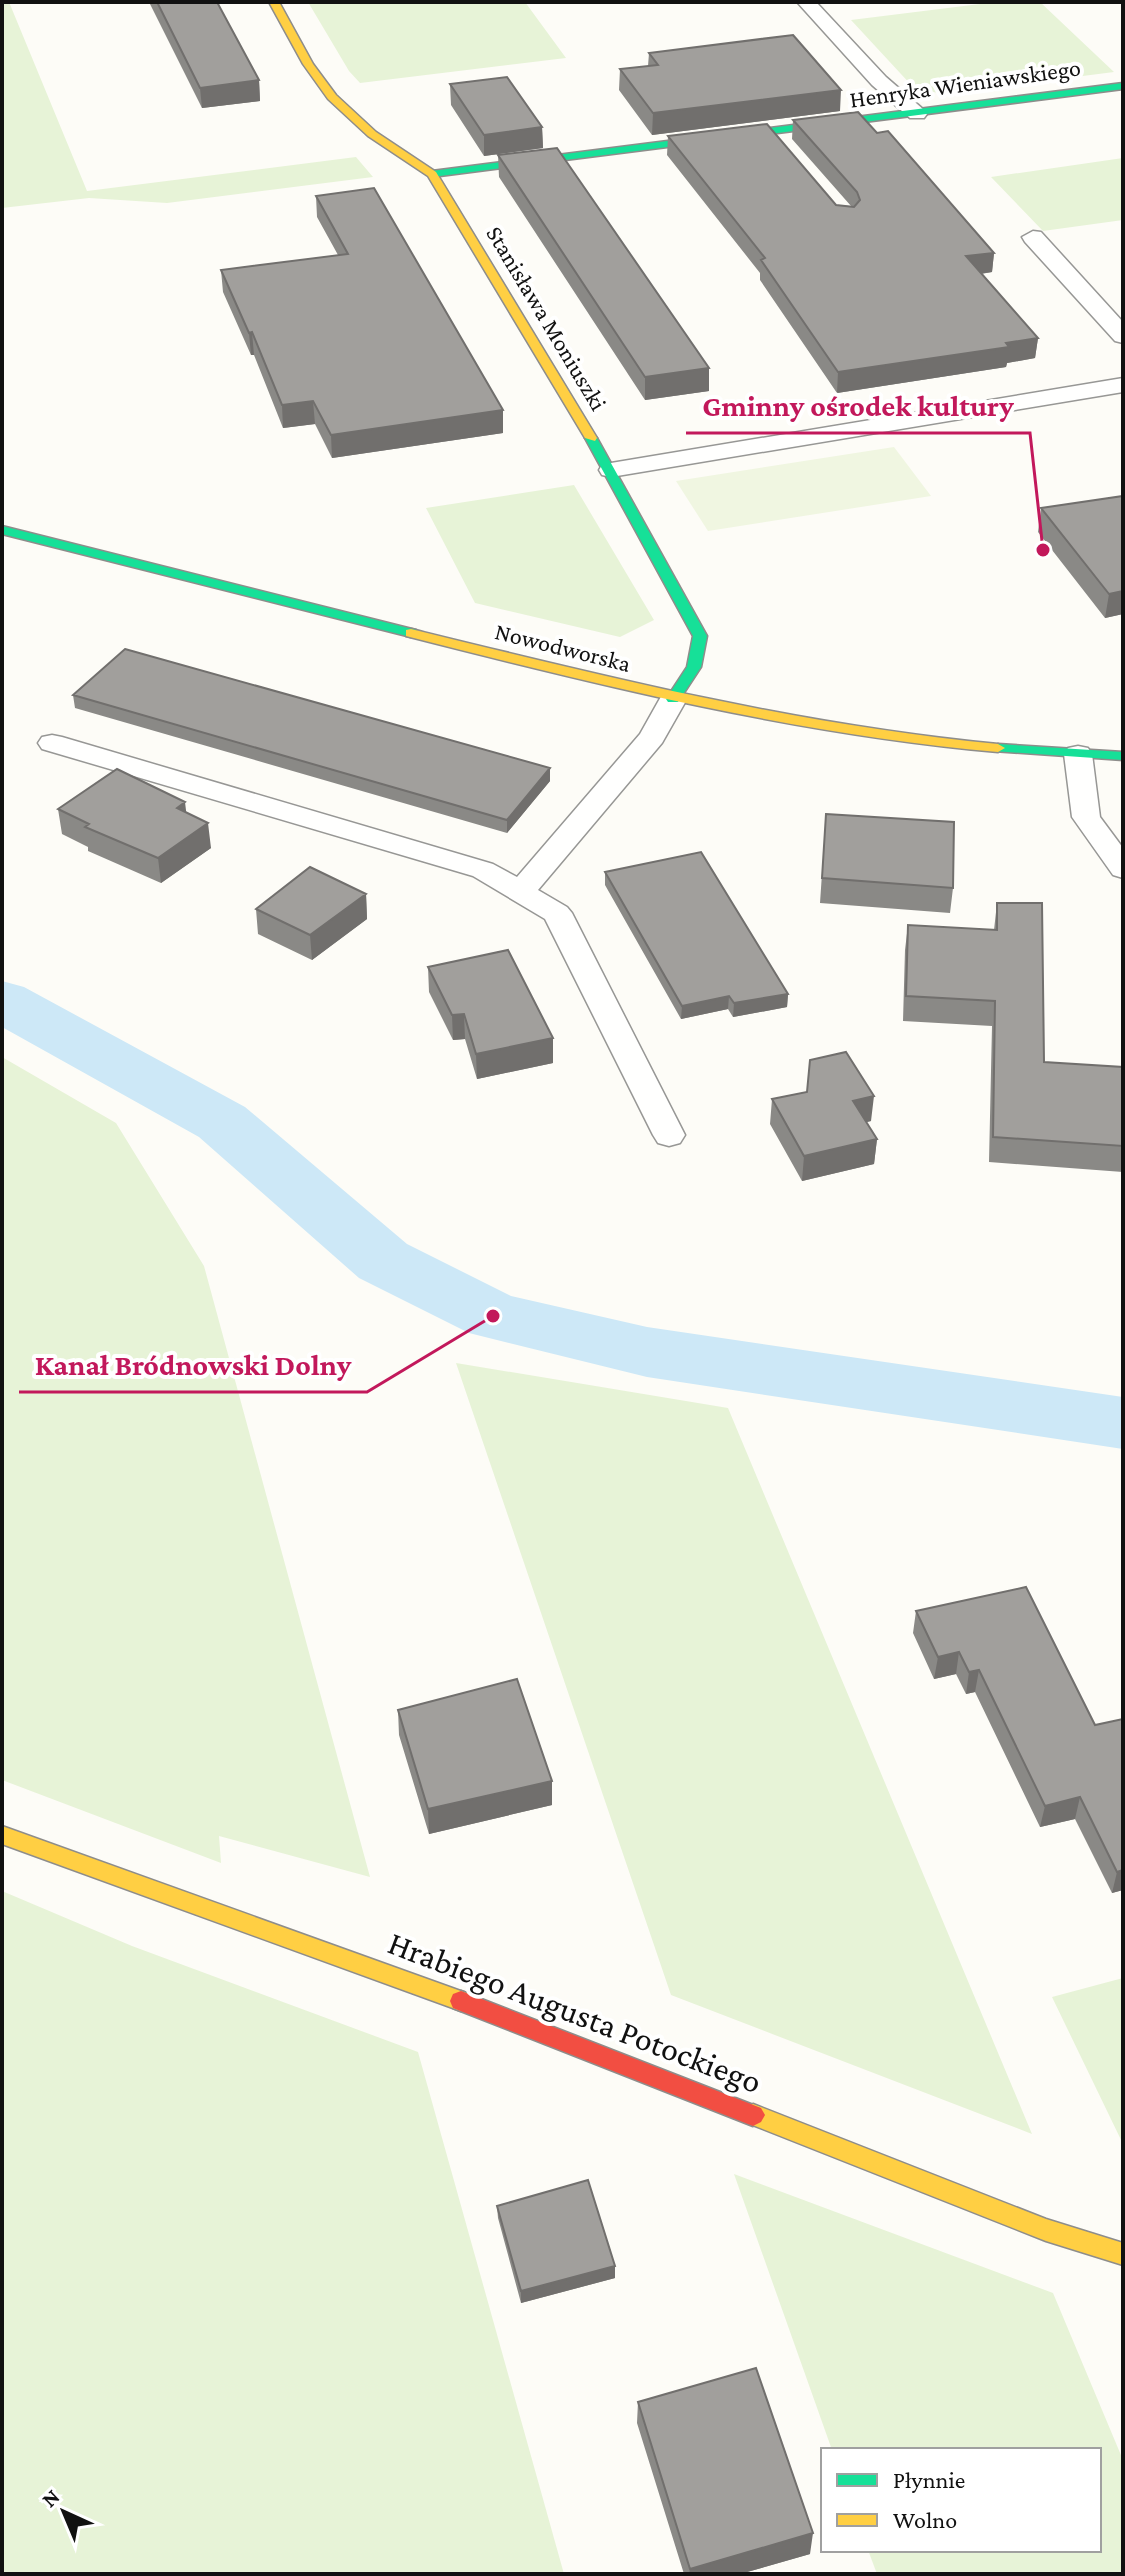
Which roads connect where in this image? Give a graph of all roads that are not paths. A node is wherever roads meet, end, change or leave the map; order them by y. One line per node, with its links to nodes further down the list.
1 (274, 2): 5 (street, Stanisława Moniuszki)
2 (806, 2): 4 (lane)
3 (1123, 86): 4 (street, Henryka Wieniawskiego)
4 (917, 114): 5 (street, Henryka Wieniawskiego)
5 (432, 174): 9 (street, Stanisława Moniuszki)
6 (1033, 237): 7 (lane)
7 (1123, 336)
8 (1123, 385): 9 (lane)
9 (611, 470): 11 (street, Stanisława Moniuszki)
10 (2, 530): 11 (street, Nowodworska)
11 (673, 699): 13 (street, Nowodworska); 16 (lane)
12 (52, 743): 16 (lane)
13 (1078, 754): 14 (street, Nowodworska); 15 (lane)
14 (1123, 756)
15 (1123, 869)
16 (521, 891): 17 (lane)
17 (669, 1135)
18 (2, 1835): 19 (street, Hrabiego Augusta Potockiego)
19 (1123, 2254)

